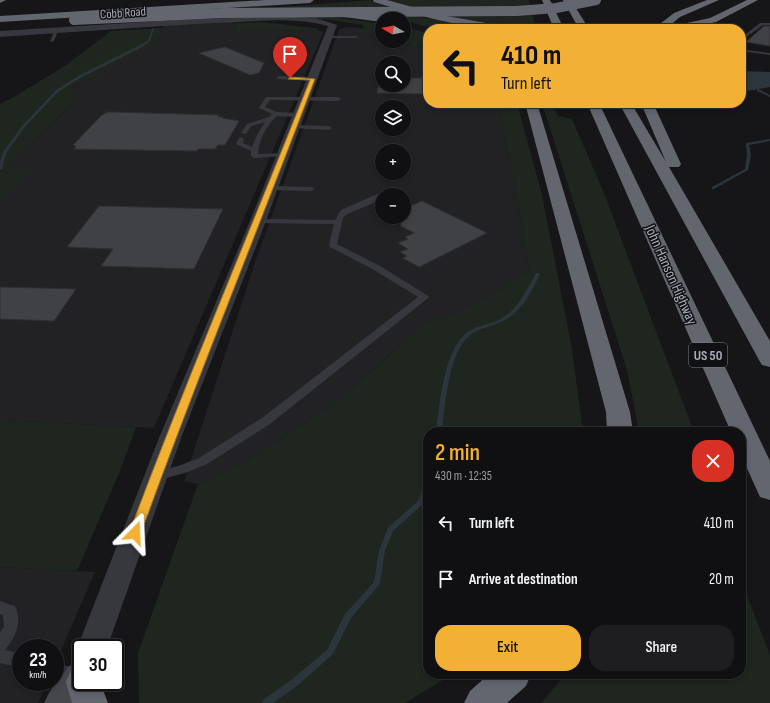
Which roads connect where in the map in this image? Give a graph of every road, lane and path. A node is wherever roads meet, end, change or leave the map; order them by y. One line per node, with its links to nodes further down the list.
1 (207, 0): 9 (highway)
2 (310, 0): 11 (highway)
3 (378, 0): 14 (highway, bridge)
4 (546, 0): 15 (highway)
5 (567, 0): 16 (highway)
6 (596, 0): 21 (highway, bridge)
7 (715, 0): 18 (highway)
8 (754, 0): 19 (highway)
9 (2, 6)
10 (666, 10): 17 (highway)
11 (86, 14): 12 (highway); 13 (highway)
12 (375, 18)
13 (0, 19)
14 (474, 24)
15 (557, 24)
16 (581, 24)
17 (657, 24)
18 (665, 24)
19 (695, 24)
20 (770, 24): 24 (lane)
21 (0, 25)
22 (56, 31): 23 (street, Cobb Road); 25 (street, Cobb Road); 27 (lane)
23 (0, 34)
24 (746, 36)
25 (329, 37): 26 (lane); 31 (street)
26 (356, 37)
27 (52, 41)
28 (746, 51): 29 (lane)
29 (770, 54)
30 (279, 78): 31 (lane)
31 (313, 79): 38 (street)
32 (338, 99): 38 (lane)
33 (532, 108): 52 (highway)
34 (581, 108): 47 (highway)
35 (595, 108): 47 (highway, John Hanson Highway / US 50)
36 (628, 108): 50 (highway)
37 (649, 108): 50 (highway)
38 (299, 113): 39 (lane); 39 (lane); 41 (lane); 43 (street)
39 (276, 114): 40 (lane)
40 (268, 119): 42 (lane); 42 (lane)
41 (328, 128)
42 (254, 150): 43 (lane)
43 (283, 156): 44 (street)
44 (271, 188): 45 (lane); 48 (street)
45 (311, 189)
46 (375, 199): 49 (lane)
47 (646, 219): 53 (highway, John Hanson Highway / US 50)
48 (258, 221): 49 (lane); 55 (street)
49 (337, 222): 55 (lane)
50 (734, 296): 51 (highway)
51 (770, 360)
52 (620, 427)
53 (741, 427)
54 (746, 438): 56 (highway, John Hanson Highway / US 50)
55 (156, 476): 58 (street)
56 (770, 490)
57 (0, 607): 59 (lane)
58 (95, 639)
59 (0, 645)
60 (0, 656): 61 (lane)
61 (12, 659)
62 (508, 679): 69 (highway)
63 (72, 690): 66 (main road)
64 (77, 691): 67 (street)
65 (86, 691): 68 (highway)
66 (62, 703)
67 (73, 703)
68 (90, 703)
69 (482, 703)

